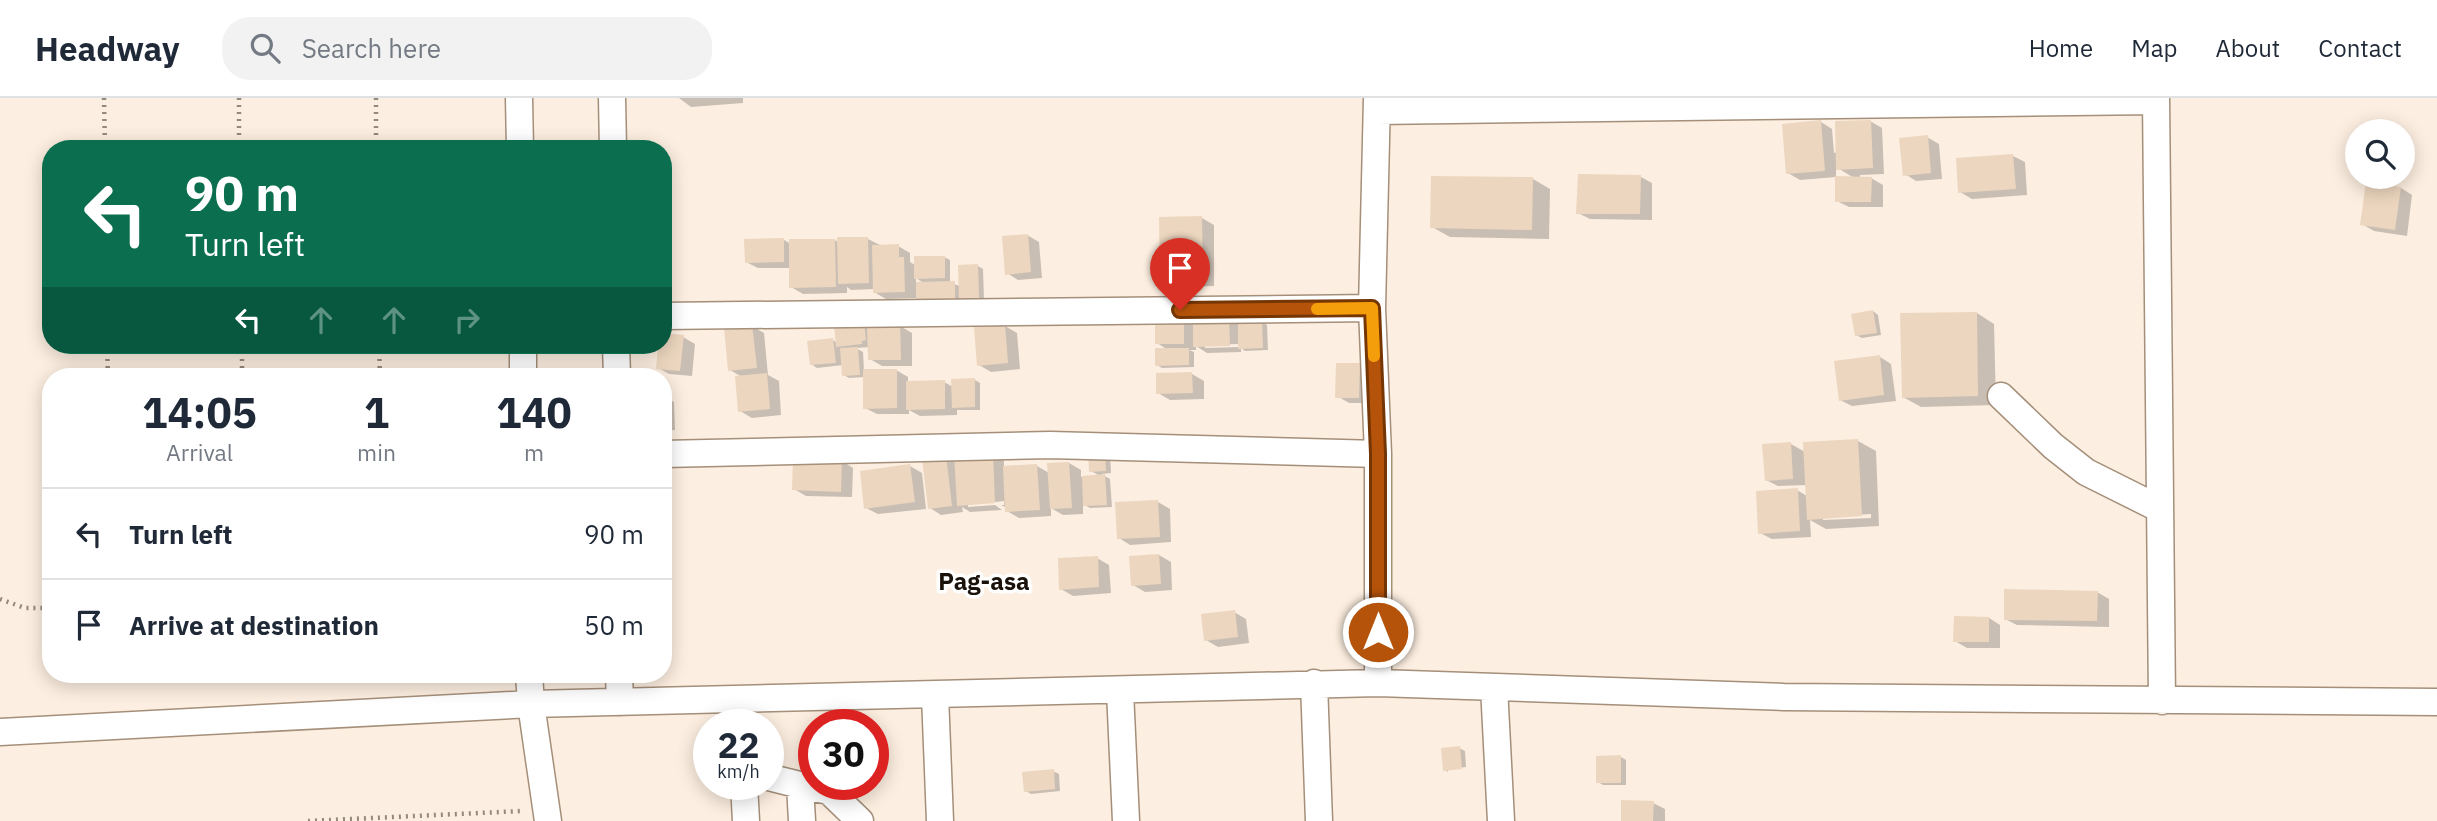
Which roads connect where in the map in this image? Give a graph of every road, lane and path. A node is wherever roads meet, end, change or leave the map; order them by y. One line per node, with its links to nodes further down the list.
1 (104, 98): 8 (path)
2 (239, 98): 9 (path)
3 (376, 98): 10 (path)
4 (519, 98): 11 (street)
5 (612, 98): 12 (street)
6 (2156, 99): 7 (street); 18 (street)
7 (1377, 104): 13 (street)
8 (105, 140)
9 (239, 140)
10 (376, 140)
11 (520, 140)
12 (613, 140)
13 (1372, 308): 14 (street); 17 (street)
14 (672, 316)
15 (2001, 396): 18 (street)
16 (672, 454): 17 (street)
17 (1378, 454): 24 (street)
18 (2160, 509): 28 (street)
19 (0, 599): 20 (path)
20 (42, 608)
21 (530, 683): 31 (street)
22 (619, 683): 29 (street)
23 (1314, 683): 24 (street); 26 (street); 45 (street)
24 (1378, 683): 25 (street)
25 (1494, 687): 28 (street); 46 (street)
26 (1120, 691): 27 (street); 44 (street)
27 (935, 695): 33 (street); 43 (street)
28 (2162, 701): 30 (street)
29 (620, 702): 31 (street); 32 (street)
30 (2437, 702)
31 (531, 704): 34 (street); 38 (street)
32 (704, 709)
33 (774, 709)
34 (0, 732)
35 (745, 800): 40 (street)
36 (801, 800): 41 (street)
37 (838, 800): 42 (street)
38 (547, 815): 39 (path)
39 (308, 821)
40 (746, 821)
41 (802, 821)
42 (860, 821)
43 (940, 821)
44 (1125, 821)
45 (1319, 821)
46 (1501, 821)

